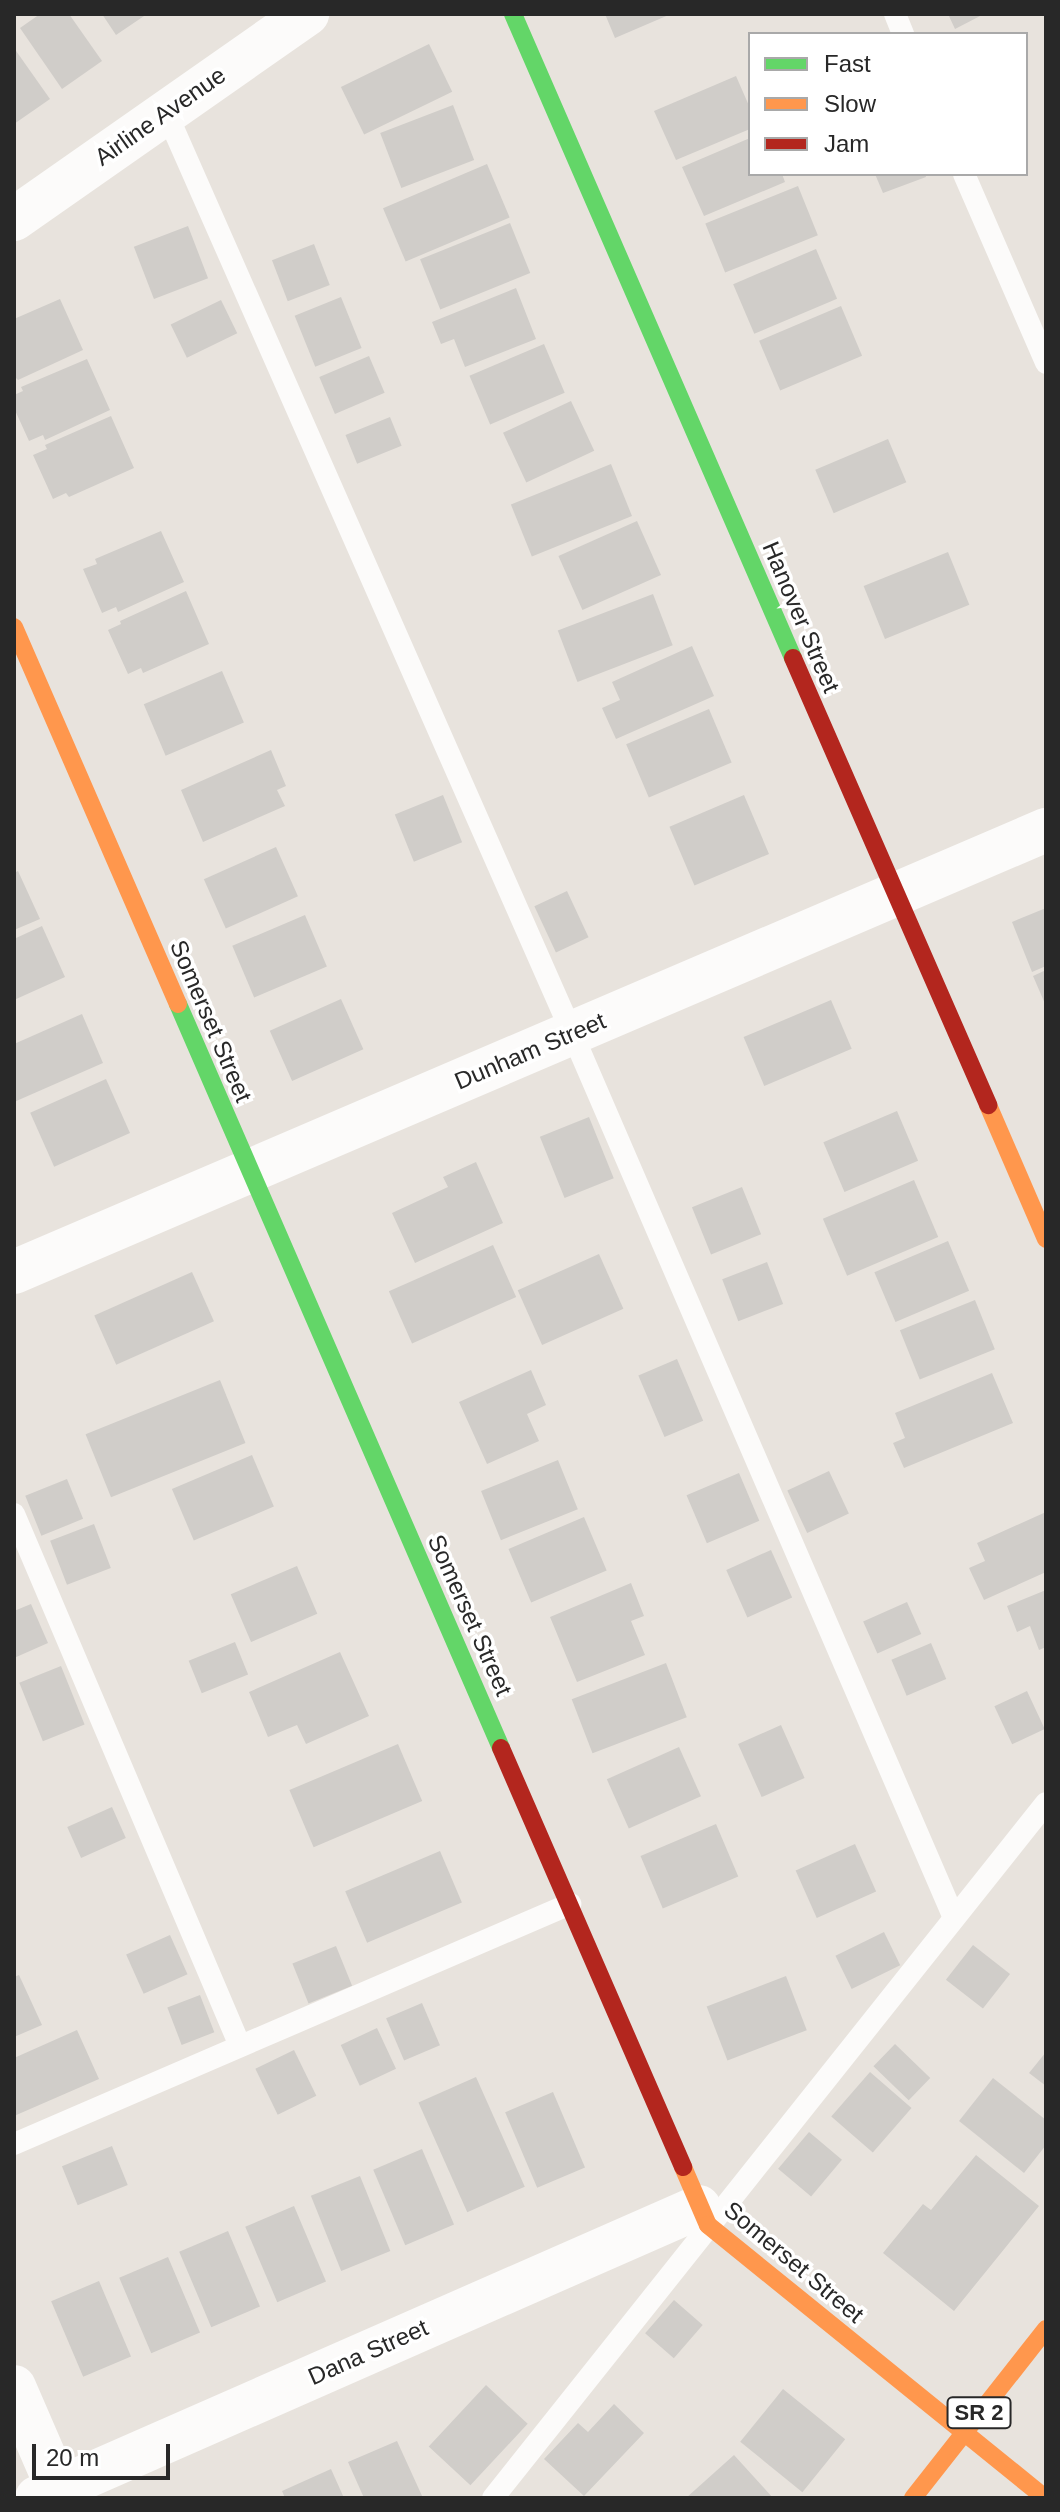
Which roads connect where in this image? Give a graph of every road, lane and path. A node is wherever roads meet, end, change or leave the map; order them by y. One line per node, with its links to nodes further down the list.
1 (307, 14): 3 (street, Airline Avenue)
2 (513, 14): 9 (street, Hanover Street)
3 (166, 112): 5 (street, Airline Avenue); 10 (lane)
4 (965, 176): 6 (lane)
5 (14, 219)
6 (1046, 363)
7 (14, 627): 11 (street, Somerset Street)
8 (1046, 830): 9 (street, Dunham Street)
9 (896, 895): 10 (street, Dunham Street); 12 (street, Hanover Street)
10 (572, 1033): 11 (street, Dunham Street); 17 (lane)
11 (249, 1170): 13 (street, Dunham Street); 16 (street, Somerset Street)
12 (1046, 1239)
13 (14, 1272)
14 (14, 1514): 18 (lane)
15 (1046, 1803): 17 (lane)
16 (570, 1904): 18 (lane); 20 (street, Somerset Street)
17 (954, 1918): 20 (lane)
18 (240, 2046): 19 (lane)
19 (14, 2144)
20 (703, 2216): 23 (street, Somerset Street); 24 (street, Dana Street); 25 (lane)
21 (1046, 2329): 23 (street, SR 2)
22 (14, 2387): 24 (street)
23 (963, 2433): 26 (street, SR 2); 27 (street, Somerset Street)
24 (52, 2495)
25 (493, 2498)
26 (913, 2498)
27 (1045, 2498)

